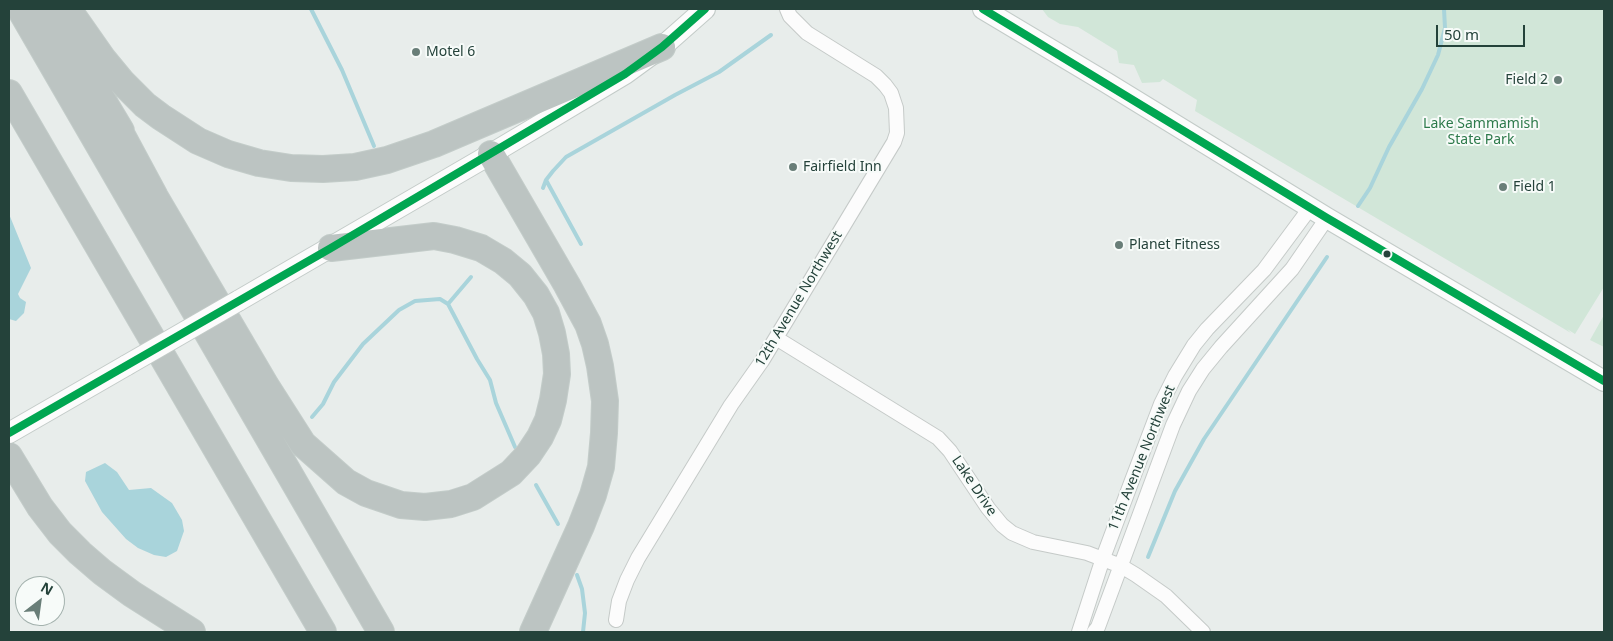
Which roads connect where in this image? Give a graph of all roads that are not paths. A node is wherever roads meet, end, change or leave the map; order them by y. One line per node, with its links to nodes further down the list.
1 (20, 9): 24 (highway)
2 (48, 9): 12 (highway)
3 (68, 9): 7 (highway)
4 (705, 9): 7 (main road)
5 (787, 9): 13 (street, 12th Avenue Northwest)
6 (983, 9): 10 (main road)
7 (662, 47): 9 (main road)
8 (9, 93): 23 (highway)
9 (491, 154): 12 (main road); 25 (highway)
10 (1310, 208): 11 (main road); 19 (street, 11th Avenue Northwest)
11 (1328, 218): 14 (main road); 20 (street, 11th Avenue Northwest)
12 (331, 248): 15 (main road, bridge)
13 (776, 338): 19 (street, Lake Drive); 21 (street, 12th Avenue Northwest)
14 (1604, 381)
15 (9, 433)
16 (9, 456): 18 (highway)
17 (9, 486): 18 (highway)
18 (40, 507): 22 (highway)
19 (1103, 558): 20 (street, Lake Drive); 26 (street, 11th Avenue Northwest)
20 (1121, 566): 27 (street, 11th Avenue Northwest); 28 (street, Lake Drive)
21 (616, 620)
22 (192, 632)
23 (323, 632)
24 (380, 632)
25 (533, 632)
26 (1079, 632)
27 (1094, 632)
28 (1203, 632)

